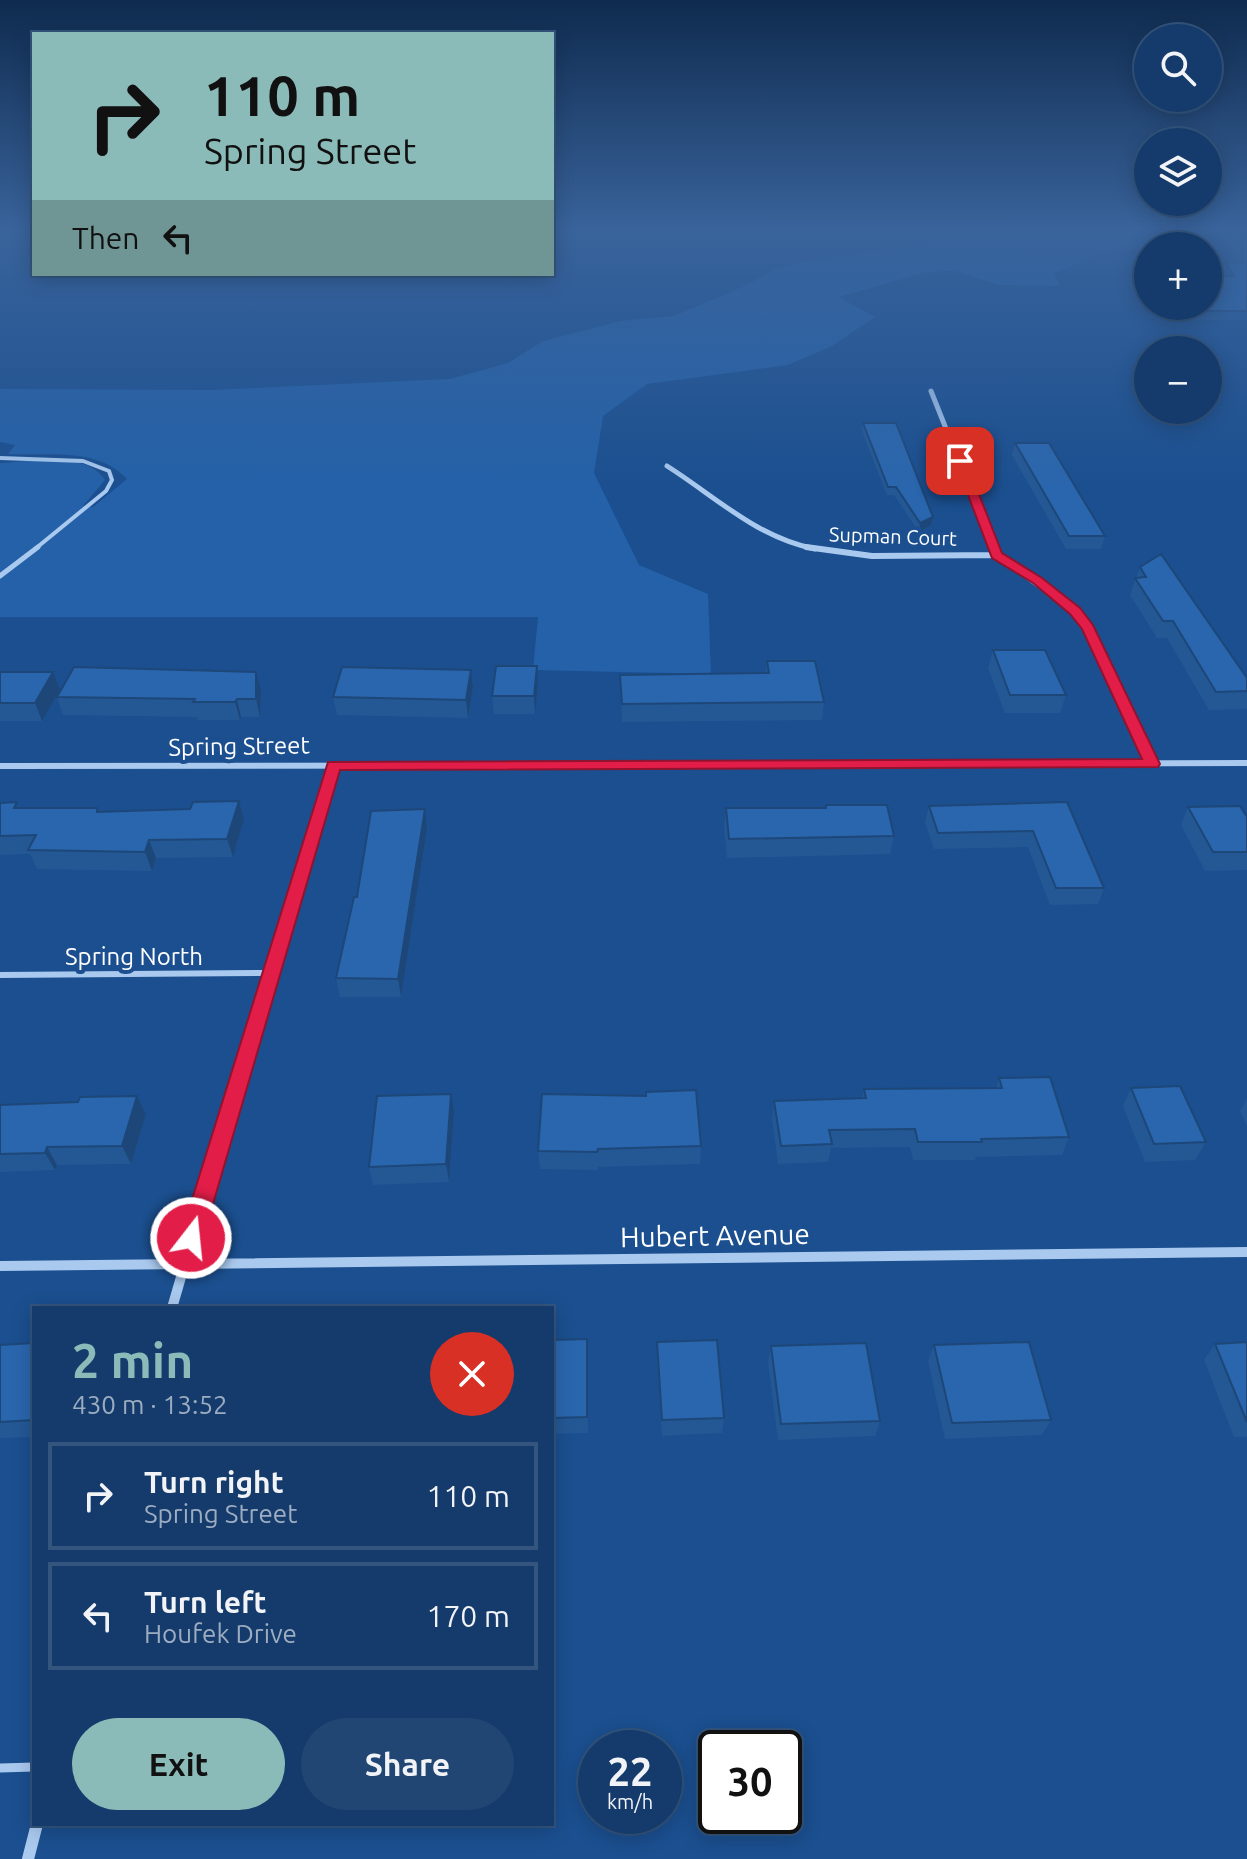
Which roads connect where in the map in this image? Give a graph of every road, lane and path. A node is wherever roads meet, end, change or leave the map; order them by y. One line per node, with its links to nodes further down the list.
1 (931, 391): 4 (street)
2 (0, 458): 5 (lane)
3 (667, 466): 4 (street, Supman Court)
4 (997, 555): 7 (street)
5 (0, 576)
6 (1247, 763): 7 (street, Spring Street)
7 (1152, 764): 8 (street, Spring Street)
8 (334, 765): 9 (street, Spring Street); 10 (street)
9 (0, 766)
10 (269, 973): 11 (lane, Spring North); 13 (street)
11 (0, 975)
12 (1247, 1252): 13 (street, Hubert Avenue)
13 (184, 1263): 14 (street, Hubert Avenue); 15 (street)
14 (0, 1266)
15 (173, 1306)
16 (32, 1767): 17 (lane)
17 (0, 1768)
18 (36, 1826): 19 (street)
19 (28, 1859)

